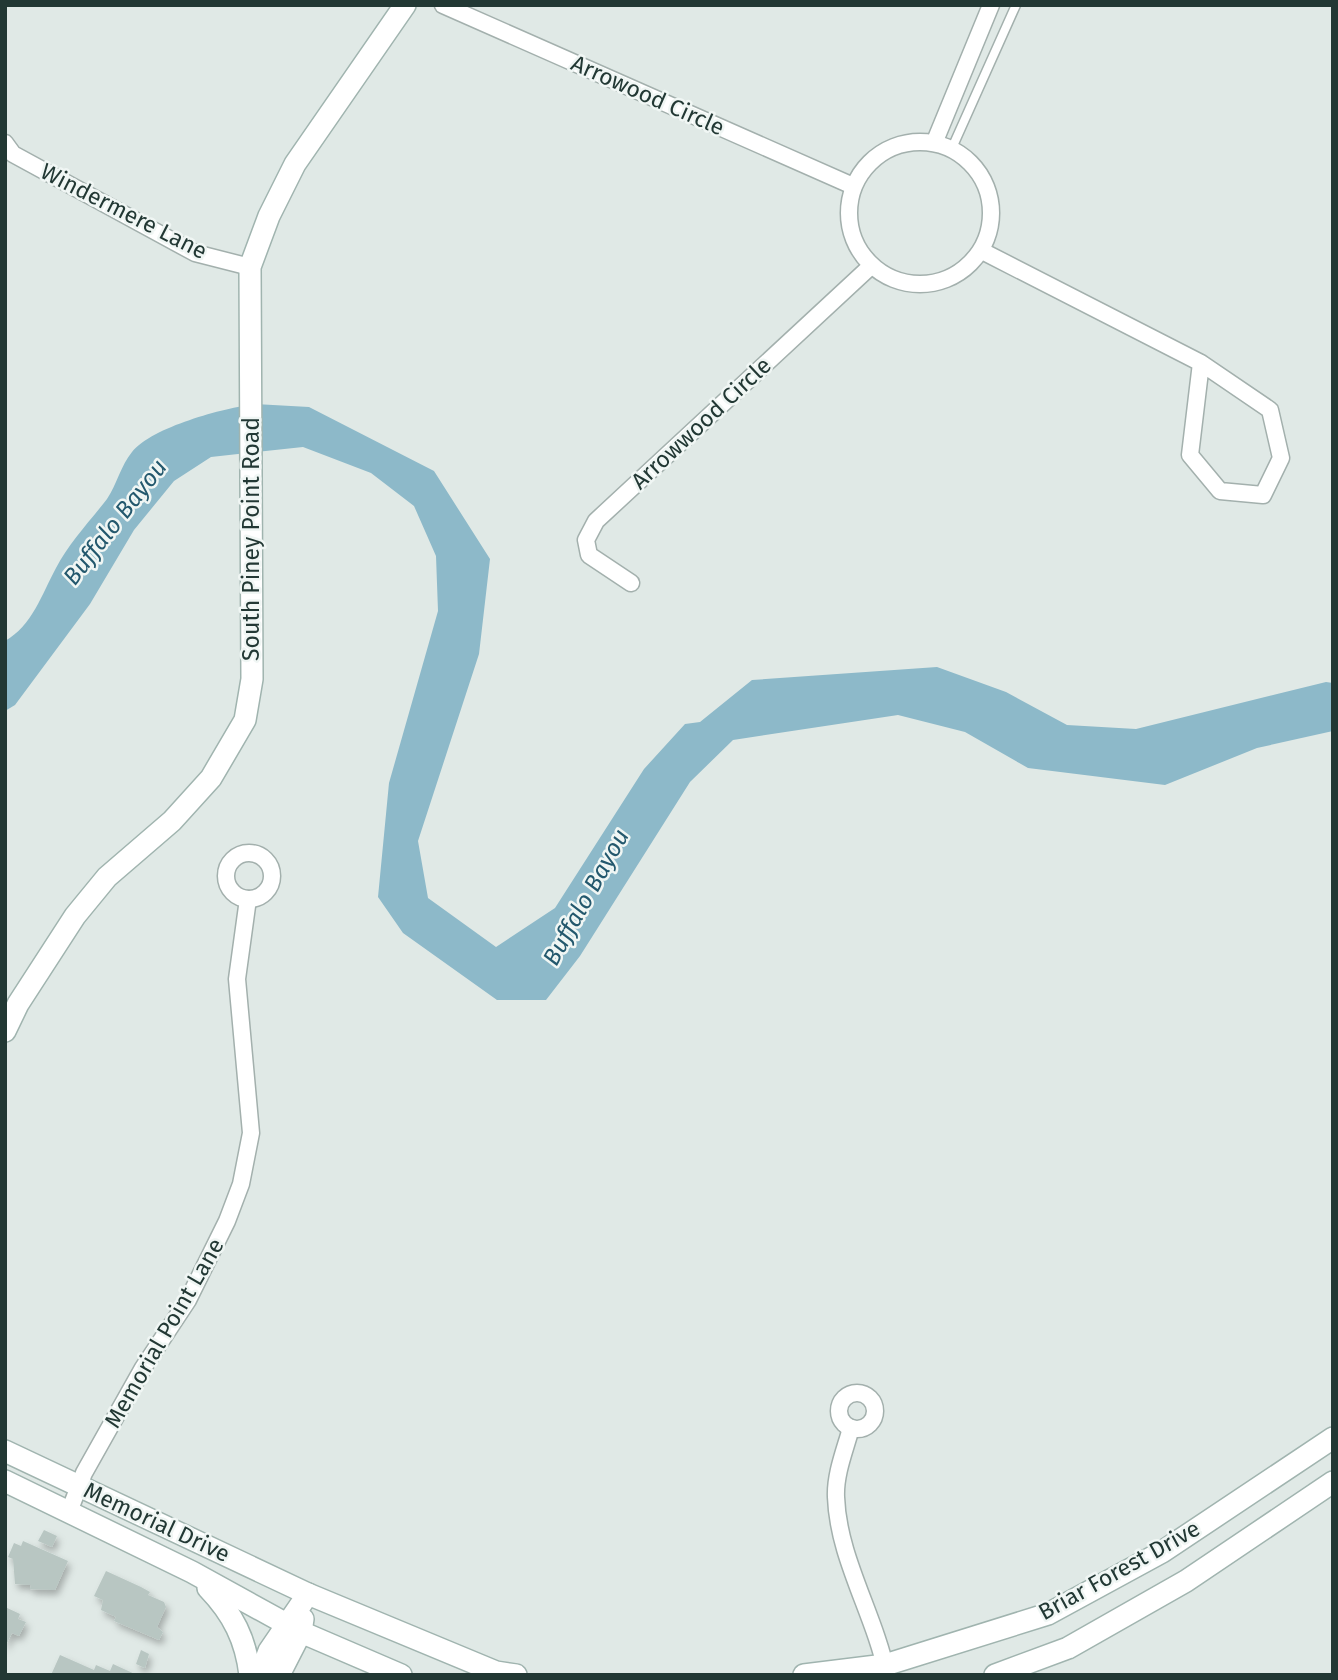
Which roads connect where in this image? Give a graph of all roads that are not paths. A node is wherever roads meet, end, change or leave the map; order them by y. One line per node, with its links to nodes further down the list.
1 (405, 5): 11 (main road, South Piney Point Road)
2 (443, 5): 8 (street, Arrowood Circle)
3 (991, 5): 5 (street)
4 (1016, 5): 7 (lane)
5 (935, 141): 7 (street); 8 (street)
6 (5, 143): 11 (street, Windermere Lane)
7 (952, 148): 9 (street)
8 (853, 186): 10 (street)
9 (982, 251): 10 (street); 12 (street)
10 (871, 266): 13 (street, Arrowwood Circle)
11 (250, 267): 15 (main road, South Piney Point Road)
12 (1201, 363): 12 (street)
13 (631, 583)
14 (248, 899): 22 (street, Memorial Point Lane)
15 (12, 999): 16 (main road, South Piney Point Road)
16 (5, 1031)
17 (850, 1428): 27 (street)
18 (1333, 1438): 27 (main road, Briar Forest Drive)
19 (6, 1454): 22 (main road, Memorial Drive)
20 (5, 1481): 23 (main road, Memorial Drive)
21 (1333, 1482): 34 (main road, Briar Forest Drive)
22 (80, 1485): 23 (street, Memorial Point Lane); 25 (main road, Memorial Drive)
23 (69, 1512): 24 (main road, Memorial Drive)
24 (192, 1572): 26 (main road, Memorial Drive); 28 (main road)
25 (308, 1594): 26 (main road); 32 (main road)
26 (293, 1628): 29 (main road); 30 (main road); 31 (main road)
27 (886, 1670): 33 (main road, Briar Forest Drive)
28 (250, 1675)
29 (260, 1675)
30 (279, 1675)
31 (401, 1675)
32 (516, 1675)
33 (804, 1675)
34 (995, 1675)

